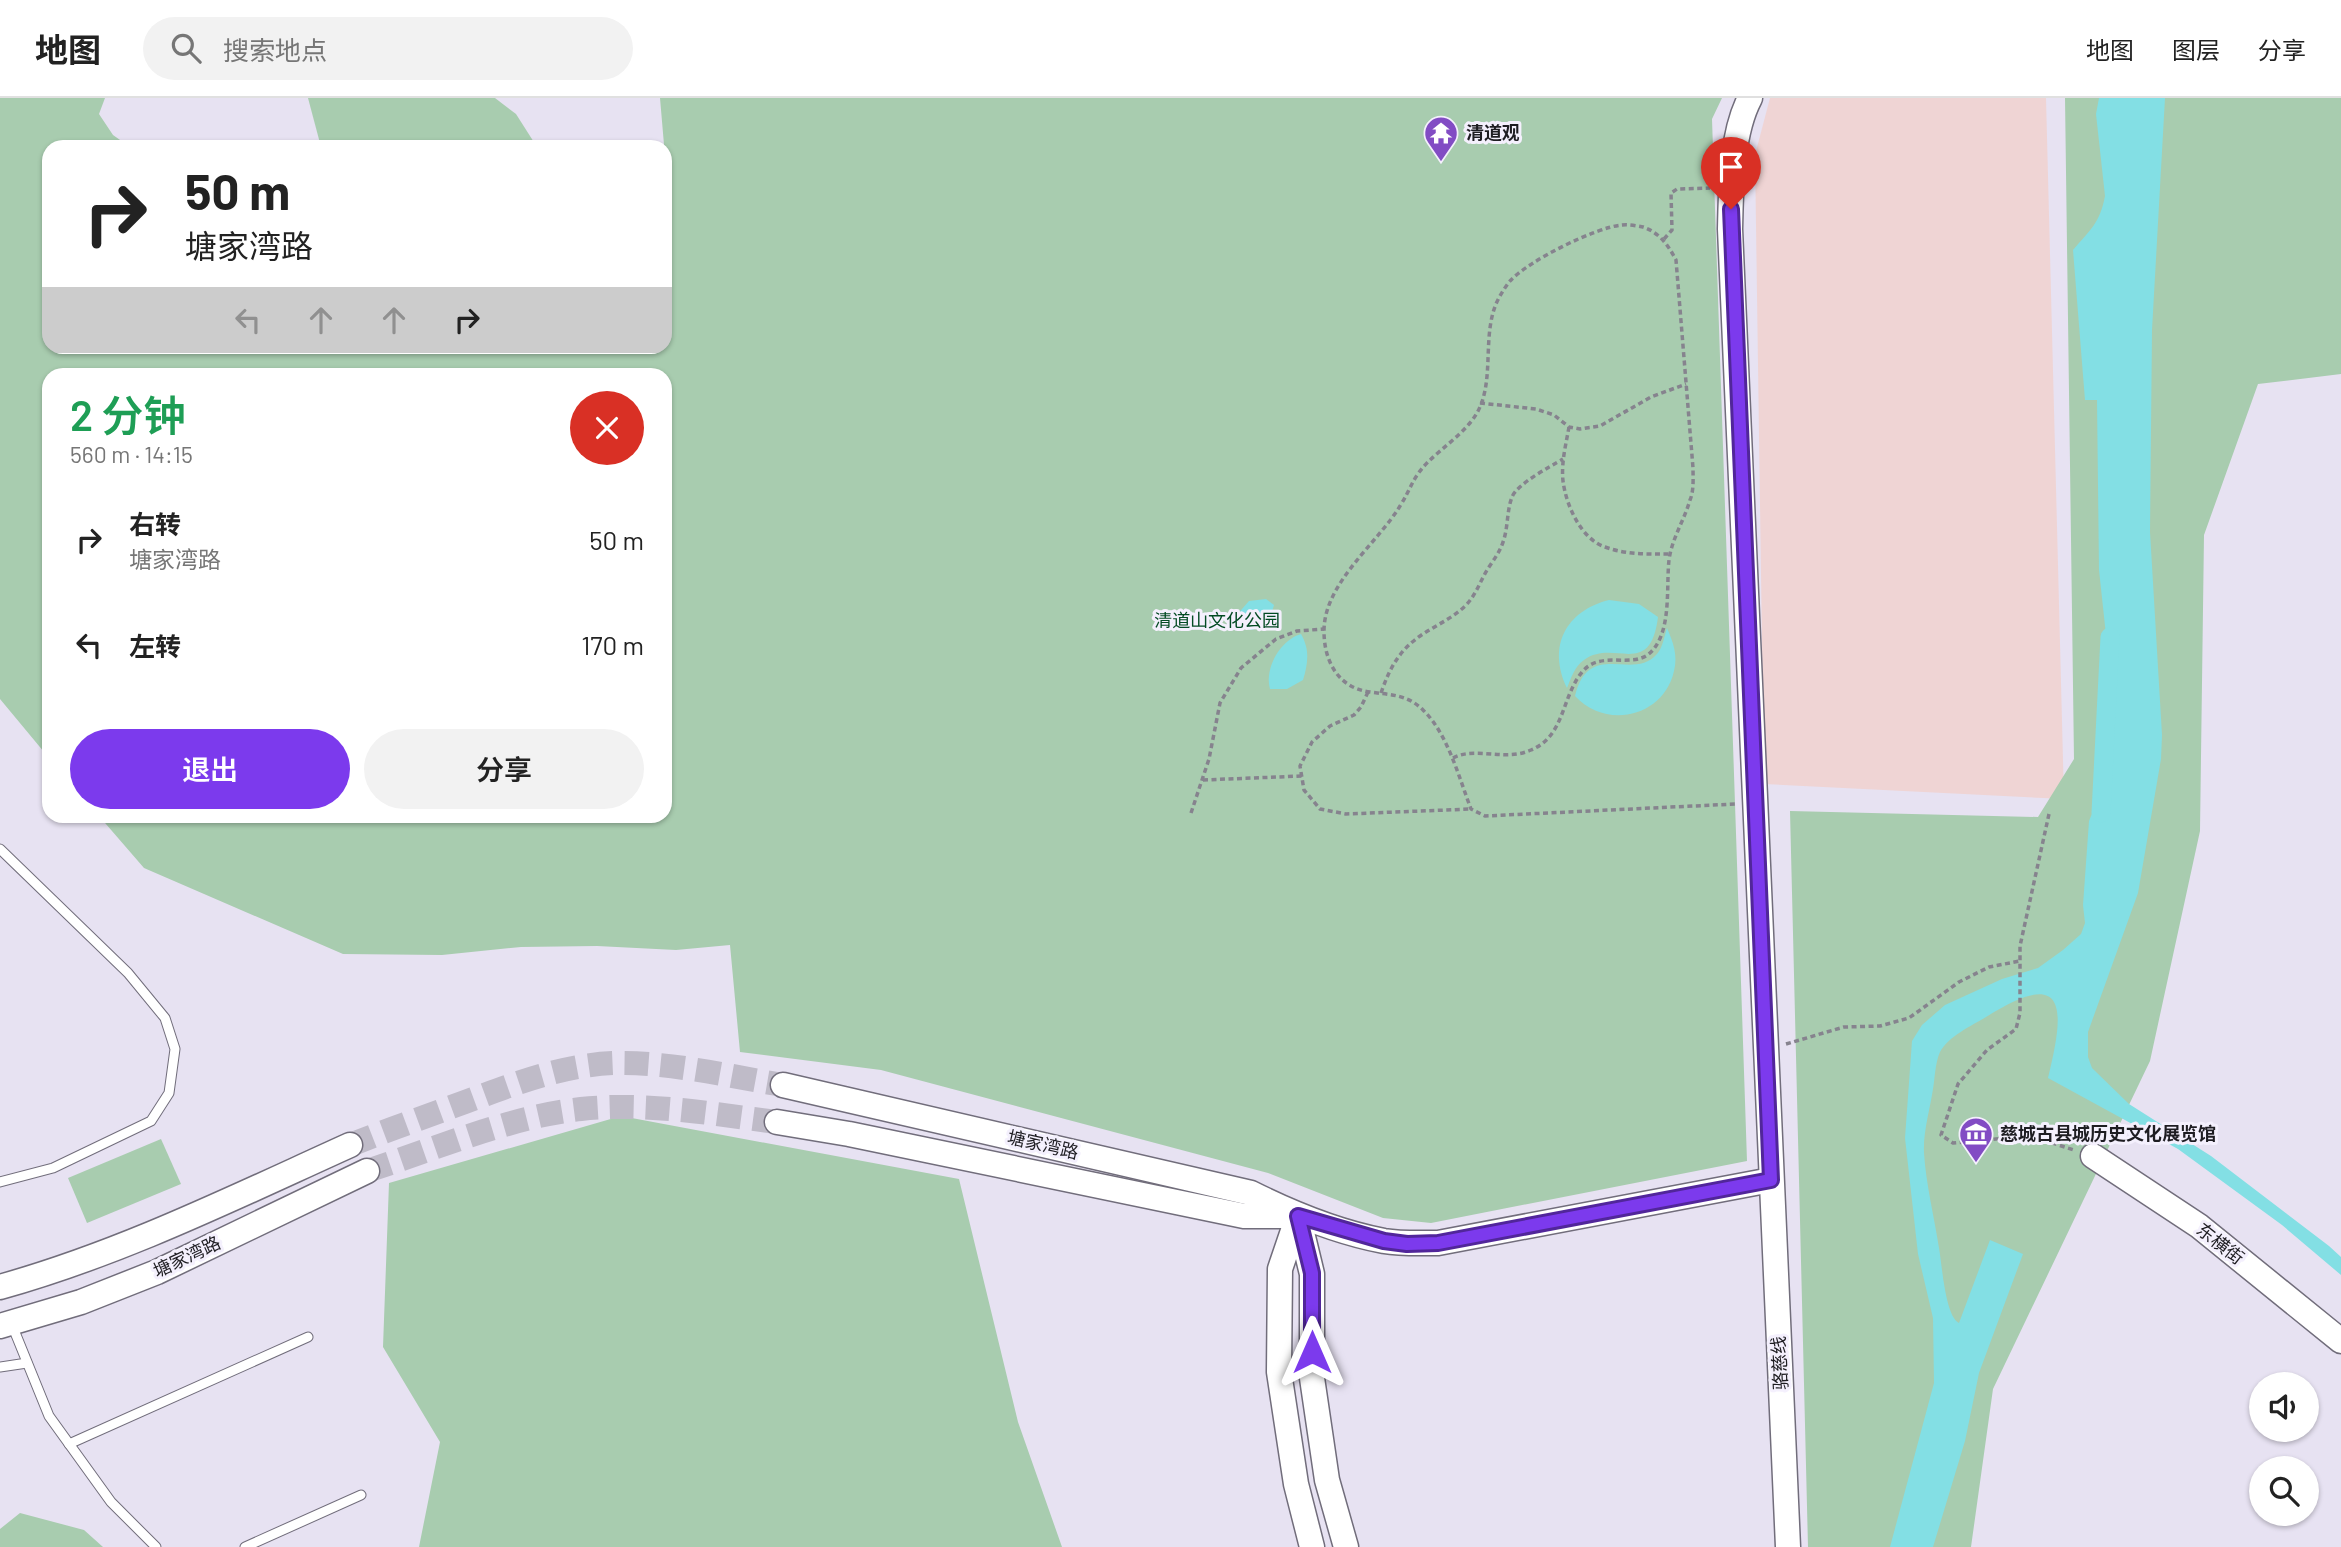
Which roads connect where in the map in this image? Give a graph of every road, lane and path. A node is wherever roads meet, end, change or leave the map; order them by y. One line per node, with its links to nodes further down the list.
1 (1750, 98): 2 (main road, 骆慈线)
2 (1731, 188): 3 (path); 15 (main road, 骆慈线)
3 (1664, 239): 4 (path); 5 (path)
4 (1686, 384): 6 (path); 8 (path)
5 (1480, 402): 6 (path); 9 (path)
6 (1569, 427): 7 (path)
7 (1563, 459): 8 (path); 11 (path)
8 (1670, 554): 12 (path)
9 (1324, 629): 10 (path); 14 (path)
10 (1368, 692): 11 (path); 13 (path)
11 (1381, 693): 12 (path)
12 (1453, 758): 16 (path)
13 (1302, 776): 14 (path); 16 (path)
14 (1203, 780): 17 (path)
15 (1755, 803): 16 (path); 21 (main road, 骆慈线)
16 (1471, 809)
17 (1191, 813)
18 (2049, 814): 20 (path)
19 (0, 849): 28 (lane)
20 (2020, 961): 21 (path); 25 (path)
21 (1765, 1050): 27 (main road, 骆慈线)
22 (783, 1085): 29 (main road, 塘家湾路)
23 (777, 1122): 29 (main road, 塘家湾路)
24 (350, 1145): 30 (main road, 塘家湾路)
25 (2093, 1156): 33 (main road, 东横街)
26 (367, 1171): 31 (main road, 塘家湾路)
27 (1771, 1180): 29 (main road, 塘家湾路); 42 (main road, 骆慈线)
28 (0, 1182)
29 (1298, 1216): 40 (main road); 41 (main road)
30 (0, 1287)
31 (6, 1325): 34 (lane)
32 (308, 1337): 36 (lane)
33 (2341, 1341)
34 (27, 1363): 35 (lane); 36 (lane)
35 (0, 1367)
36 (69, 1444): 38 (lane)
37 (361, 1495): 39 (lane)
38 (156, 1547)
39 (245, 1547)
40 (1312, 1547)
41 (1346, 1547)
42 (1788, 1547)

